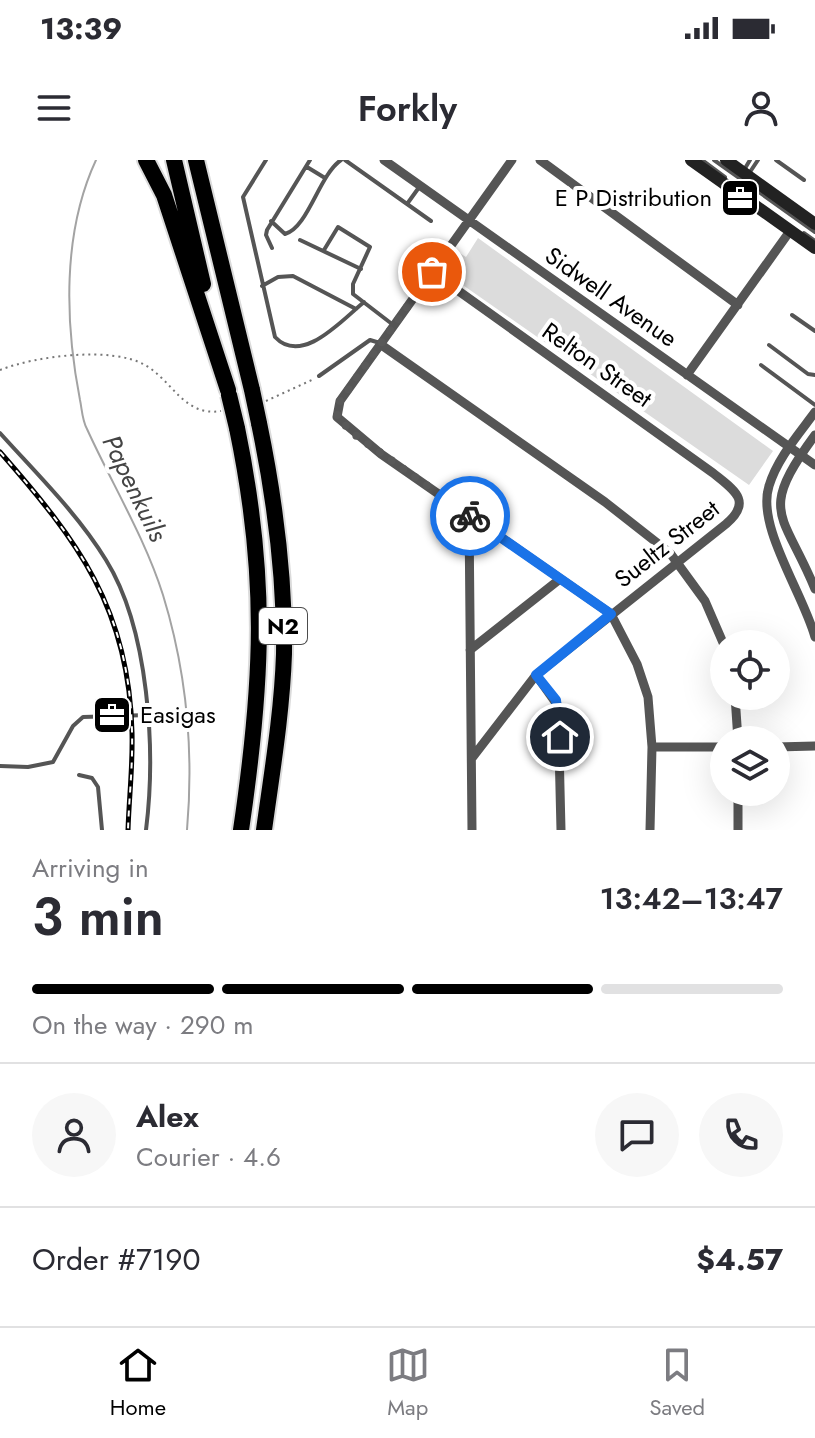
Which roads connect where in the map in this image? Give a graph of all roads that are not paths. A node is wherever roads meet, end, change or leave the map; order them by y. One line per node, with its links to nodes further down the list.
1 (146, 160): 51 (highway)
2 (174, 160): 51 (highway, N2)
3 (196, 160): 46 (highway, N2)
4 (207, 160): 46 (highway)
5 (266, 160): 37 (lane)
6 (310, 160): 18 (lane)
7 (346, 160): 20 (lane); 23 (lane)
8 (384, 160): 22 (street, Sidwell Avenue)
9 (512, 160): 24 (street)
10 (540, 160): 39 (street)
11 (691, 160): 28 (main road)
12 (702, 160): 31 (lane)
13 (714, 160): 29 (lane)
14 (726, 160): 19 (main road)
15 (750, 160): 19 (lane)
16 (758, 160): 19 (lane)
17 (776, 160): 21 (lane)
18 (307, 167): 20 (lane); 25 (lane)
19 (745, 174): 27 (main road)
20 (325, 178): 25 (lane)
21 (804, 180)
22 (420, 186): 23 (lane); 24 (street, Sidwell Avenue)
23 (407, 204): 26 (lane)
24 (469, 220): 36 (street); 48 (street, Sidwell Avenue)
25 (271, 221): 32 (lane)
26 (431, 221)
27 (815, 224)
28 (790, 231): 33 (main road); 39 (street)
29 (815, 232)
30 (300, 240): 34 (lane)
31 (815, 241)
32 (272, 248)
33 (815, 248)
34 (324, 250): 35 (lane); 35 (lane)
35 (361, 269): 38 (lane)
36 (432, 272): 42 (street); 59 (street, Relton Street)
37 (262, 286): 40 (lane); 40 (lane)
38 (364, 302): 40 (lane); 42 (lane)
39 (738, 305): 48 (street)
40 (356, 309)
41 (792, 315): 43 (lane)
42 (394, 325): 44 (street)
43 (815, 331)
44 (380, 344): 50 (lane); 60 (street); 61 (street)
45 (769, 345): 49 (lane)
46 (247, 363): 81 (highway, N2, bridge)
47 (761, 365): 52 (lane)
48 (687, 375): 56 (street, Sidwell Avenue)
49 (815, 375)
50 (319, 376)
51 (227, 398): 80 (highway, N2, bridge)
52 (815, 405)
53 (815, 412): 56 (street)
54 (0, 433): 69 (lane)
55 (815, 435): 57 (street)
56 (790, 447): 57 (street, Sidwell Avenue); 66 (street)
57 (801, 455): 58 (street, Sidwell Avenue); 63 (street)
58 (815, 465)
59 (736, 493): 61 (street, Sueltz Street)
60 (469, 515): 62 (street); 67 (street)
61 (678, 562): 64 (street, Sueltz Street); 65 (street)
62 (560, 579): 64 (street); 67 (street)
63 (815, 589)
64 (611, 614): 68 (street, Sueltz Street); 71 (street)
65 (719, 630)
66 (815, 637)
67 (470, 650): 74 (street)
68 (536, 675): 74 (street, Sueltz Street); 83 (street)
69 (148, 715): 75 (lane); 79 (lane)
70 (815, 746): 73 (street)
71 (652, 747): 72 (street); 84 (street)
72 (710, 747)
73 (790, 747)
74 (472, 758): 82 (street)
75 (0, 766)
76 (79, 775): 78 (lane)
77 (738, 806): 85 (street)
78 (102, 830)
79 (146, 830)
80 (241, 830)
81 (264, 830)
82 (472, 830)
83 (561, 830)
84 (650, 830)
85 (738, 830)

